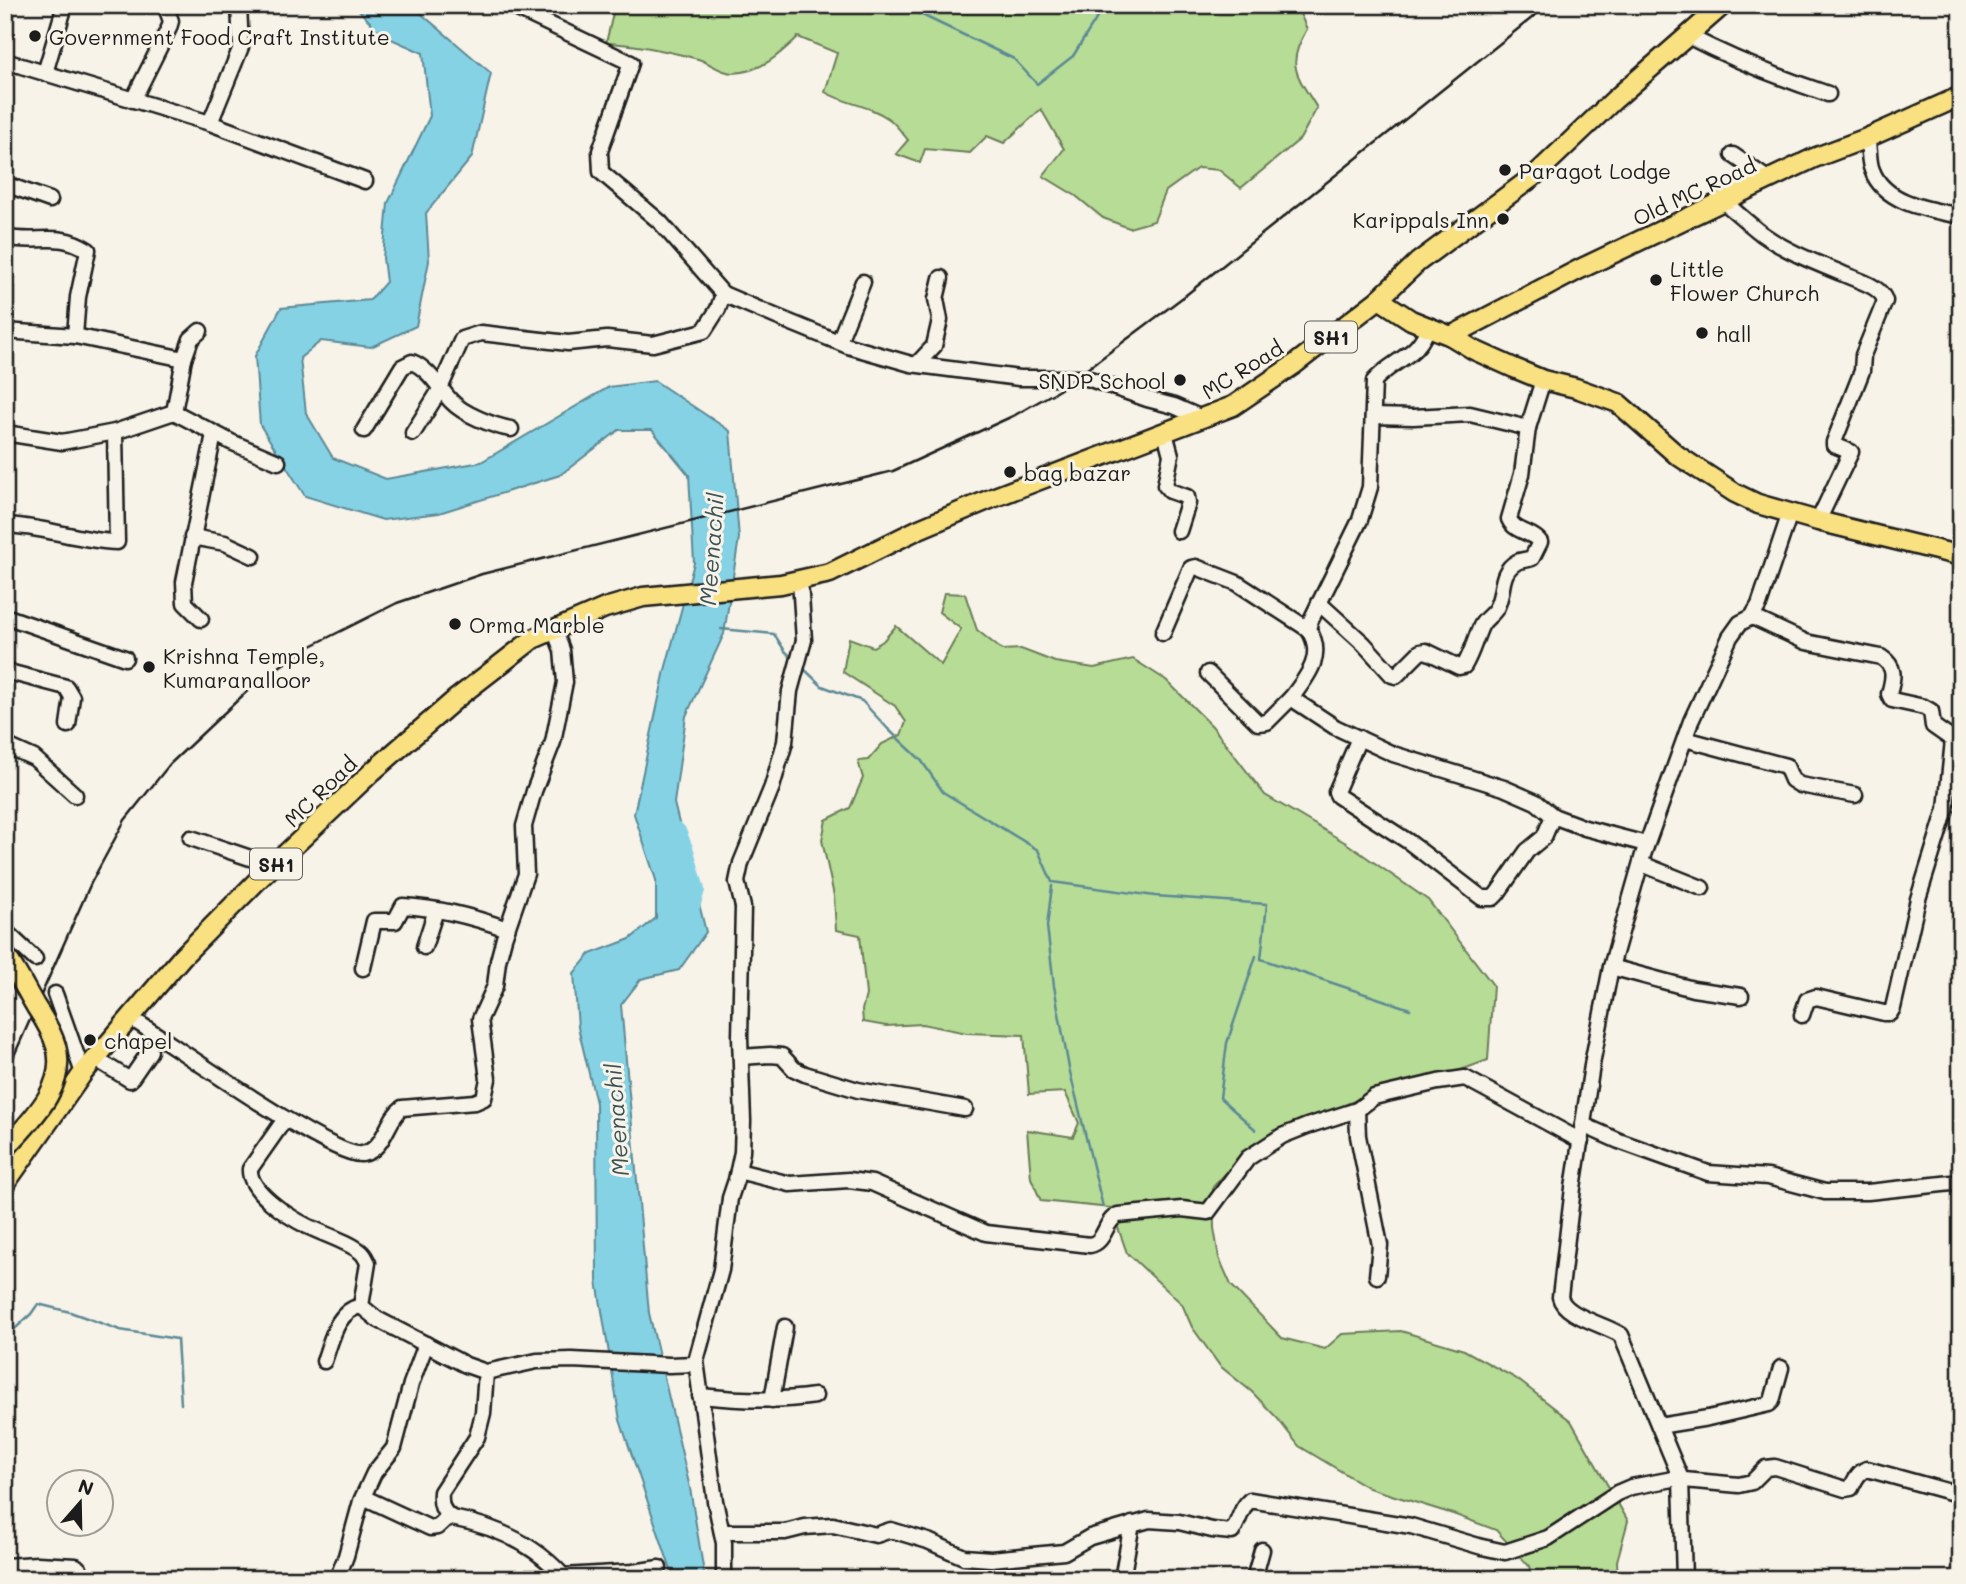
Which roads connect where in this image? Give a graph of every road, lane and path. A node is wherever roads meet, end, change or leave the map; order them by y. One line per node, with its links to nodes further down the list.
1 (65, 5): 9 (street)
2 (164, 5): 12 (street)
3 (239, 5): 13 (street)
4 (509, 5): 25 (street)
5 (1723, 5): 6 (main road, MC Road / SH1)
6 (1708, 12): 7 (main road, MC Road / SH1)
7 (1689, 36): 10 (street); 26 (main road, MC Road / SH1)
8 (5, 61): 9 (street)
9 (45, 73): 12 (street)
10 (1828, 94)
11 (1961, 96): 14 (main road, Old MC Road)
12 (133, 100): 13 (street)
13 (210, 123): 17 (street)
14 (1867, 138): 16 (main road, Old MC Road); 21 (street)
15 (1733, 155): 16 (street)
16 (1769, 180): 20 (main road, Old MC Road)
17 (365, 181)
18 (5, 184): 19 (street)
19 (50, 200)
20 (1724, 202): 30 (main road, Old MC Road); 50 (street)
21 (1961, 216)
22 (5, 237): 31 (street)
23 (941, 278): 34 (street)
24 (863, 282): 32 (street)
25 (723, 294): 32 (street); 36 (street)
26 (1379, 299): 27 (main road); 39 (main road, MC Road / SH1)
27 (1428, 325): 30 (main road); 38 (street)
28 (5, 331): 31 (street)
29 (200, 331): 33 (street)
30 (1451, 335): 35 (main road)
31 (75, 336): 33 (street)
32 (839, 341): 34 (street)
33 (184, 359): 37 (street)
34 (917, 364): 39 (street)
35 (1543, 380): 40 (street); 49 (main road)
36 (440, 386): 41 (street); 42 (street); 45 (street)
37 (174, 412): 43 (street); 47 (street)
38 (1373, 416): 40 (street); 58 (street)
39 (1204, 419): 46 (main road, MC Road / SH1)
40 (1528, 428): 58 (street)
41 (510, 429)
42 (364, 430)
43 (115, 432): 44 (street); 51 (street)
44 (5, 433)
45 (414, 433)
46 (1166, 433): 52 (street); 57 (main road, MC Road / SH1)
47 (214, 434): 48 (street); 53 (street)
48 (278, 462)
49 (1790, 513): 50 (main road); 60 (street)
50 (1818, 522): 55 (main road)
51 (5, 525)
52 (1179, 531)
53 (192, 537): 54 (street); 61 (street)
54 (253, 556)
55 (1961, 556): 56 (street)
56 (1961, 565)
57 (800, 581): 62 (main road, MC Road / SH1); 94 (street)
58 (1319, 603): 63 (street)
59 (5, 616): 65 (street)
60 (1752, 617): 71 (street); 91 (street)
61 (201, 619)
62 (554, 629): 79 (main road, MC Road / SH1); 82 (street)
63 (1308, 629): 64 (street); 68 (street)
64 (1163, 633)
65 (125, 658)
66 (5, 671): 69 (street)
67 (1208, 673): 68 (street)
68 (1291, 698): 70 (street)
69 (68, 725)
70 (1359, 738): 75 (street); 75 (street)
71 (1685, 739): 74 (street); 77 (street)
72 (5, 745): 73 (street)
73 (75, 795)
74 (1855, 795)
75 (1552, 817): 77 (street)
76 (191, 838): 79 (street)
77 (1646, 844): 78 (street)
78 (1642, 864): 80 (street); 87 (street)
79 (274, 866): 92 (main road, MC Road / SH1)
80 (1702, 888)
81 (436, 910): 82 (street); 84 (street); 88 (street)
82 (507, 929): 99 (street)
83 (5, 931): 86 (street)
84 (424, 947)
85 (5, 956): 102 (main road, bridge)
86 (35, 958)
87 (1611, 967): 90 (street); 100 (street)
88 (363, 968)
89 (55, 995): 96 (street)
90 (1741, 996)
91 (1802, 1015)
92 (129, 1017): 95 (main road, MC Road / SH1); 99 (street)
93 (150, 1052): 95 (street)
94 (741, 1057): 97 (street); 103 (street)
95 (96, 1059): 96 (main road, MC Road / SH1)
96 (83, 1073): 105 (main road, MC Road / SH1)
97 (965, 1109)
98 (1357, 1110): 101 (street); 103 (street); 106 (street)
99 (285, 1119): 107 (street)
100 (1583, 1125): 101 (street); 104 (street)
101 (1581, 1142): 117 (street)
102 (5, 1149)
103 (738, 1171): 111 (street)
104 (1961, 1182)
105 (5, 1184)
106 (1377, 1276)
107 (361, 1306): 109 (street); 110 (street)
108 (785, 1327): 116 (street)
109 (426, 1343): 113 (street); 120 (street)
110 (324, 1361)
111 (696, 1364): 113 (street); 114 (street)
112 (1781, 1368): 117 (street)
113 (486, 1372): 121 (street)
114 (700, 1396): 116 (street); 123 (street)
115 (815, 1396): 116 (street)
116 (772, 1400)
117 (1659, 1426): 118 (street)
118 (1681, 1479): 119 (street); 122 (street); 133 (street)
119 (1961, 1495)
120 (363, 1497): 121 (street); 129 (street)
121 (449, 1516): 127 (street)
122 (1132, 1524): 123 (street); 131 (street)
123 (722, 1532): 130 (street)
124 (1262, 1550): 132 (street)
125 (5, 1566): 128 (street)
126 (659, 1568): 127 (street)
127 (563, 1577)
128 (79, 1579)
129 (337, 1579)
130 (724, 1579)
131 (1122, 1579)
132 (1254, 1579)
133 (1684, 1579)

